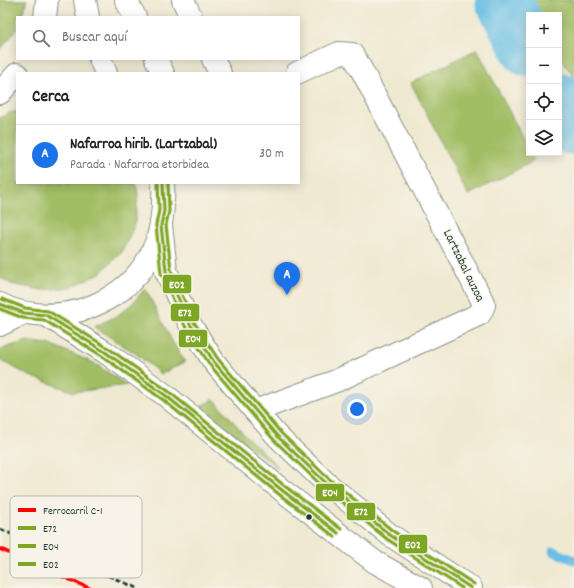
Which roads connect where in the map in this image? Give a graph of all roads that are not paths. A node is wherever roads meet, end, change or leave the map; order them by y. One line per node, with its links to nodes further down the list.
1 (47, 0): 5 (main road)
2 (85, 0): 6 (main road)
3 (126, 0): 7 (main road)
4 (183, 0): 8 (main road)
5 (45, 16)
6 (88, 16)
7 (134, 16)
8 (191, 16)
9 (27, 60): 14 (main road)
10 (100, 60): 15 (main road)
11 (157, 60): 16 (main road)
12 (213, 60): 17 (main road)
13 (289, 60): 18 (main road)
14 (19, 72)
15 (106, 72)
16 (163, 72)
17 (219, 72)
18 (295, 72)
19 (298, 72): 30 (main road, Lartzabal auzoa)
20 (16, 76): 22 (main road)
21 (16, 89): 23 (main road)
22 (0, 93)
23 (0, 96)
24 (162, 184): 25 (main road)
25 (161, 225): 28 (main road); 30 (main road)
26 (0, 304): 27 (main road)
27 (24, 313): 28 (main road); 29 (main road)
28 (46, 315): 31 (main road)
29 (0, 325)
30 (255, 411): 32 (main road)
31 (421, 588)
32 (471, 588)

